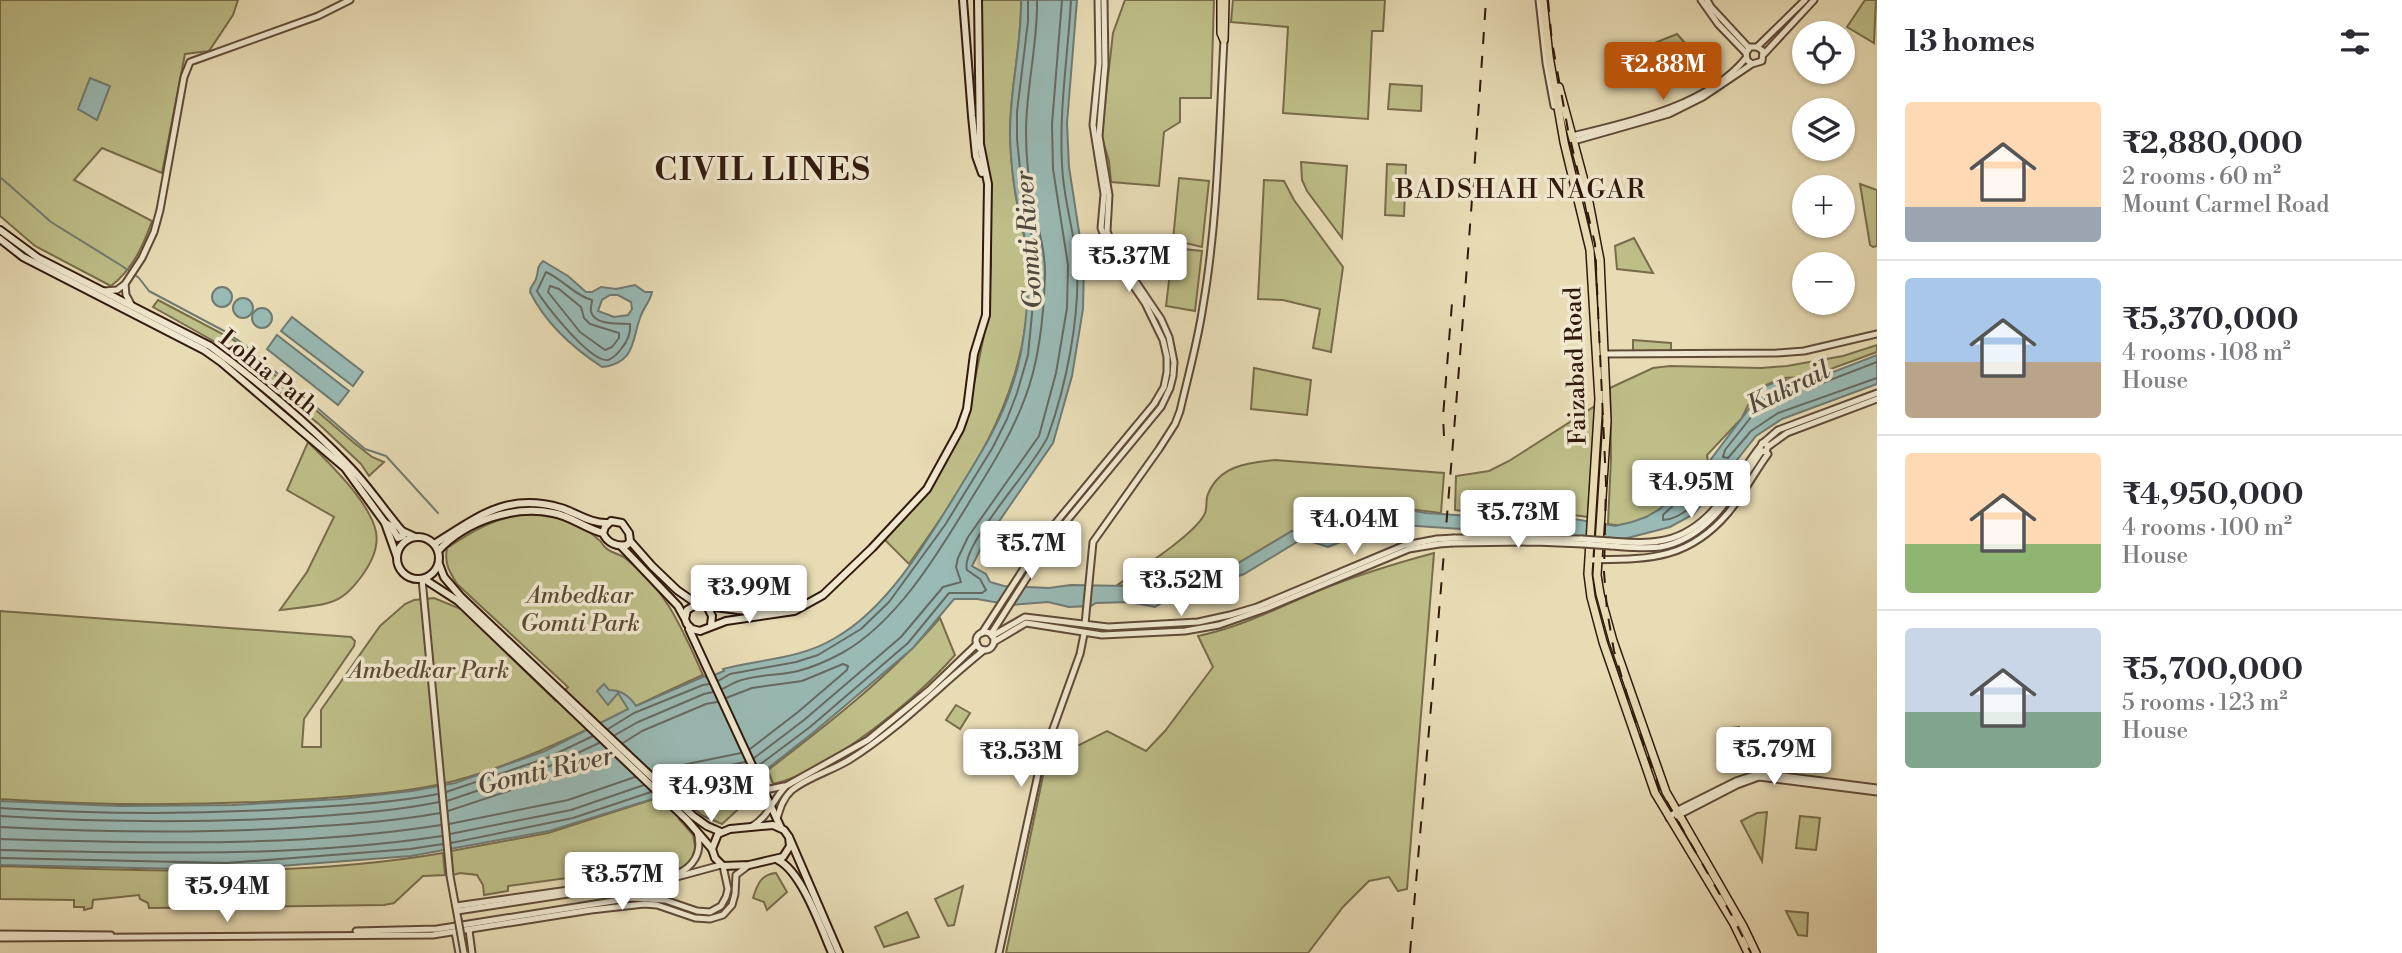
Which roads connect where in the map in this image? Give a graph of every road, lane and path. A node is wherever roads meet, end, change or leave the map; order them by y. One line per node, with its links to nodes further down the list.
1 (350, 0): 23 (street)
2 (963, 0): 20 (main road)
3 (978, 0): 20 (main road)
4 (1098, 0): 13 (street)
5 (1104, 0): 13 (street)
6 (1223, 0): 12 (main road)
7 (1542, 0): 18 (main road); 18 (street, Faizabad Road); 19 (main road, Faizabad Road)
8 (1701, 0): 15 (street)
9 (1707, 0): 15 (street)
10 (1805, 0): 14 (street)
11 (1814, 0): 16 (street)
12 (1224, 40): 51 (street)
13 (1103, 43): 32 (street)
14 (1758, 47): 15 (street); 16 (street)
15 (1747, 53): 17 (street); 19 (street)
16 (1764, 54): 17 (street)
17 (1752, 64): 19 (street)
18 (1560, 125): 31 (main road, Faizabad Road)
19 (1573, 138): 27 (main road, Faizabad Road)
20 (979, 155): 49 (main road)
21 (0, 230): 24 (main road, Lohia Path)
22 (0, 239): 33 (main road, Lohia Path)
23 (126, 283): 24 (street); 25 (street)
24 (103, 291): 25 (main road, Lohia Path)
25 (132, 306): 35 (main road, Lohia Path)
26 (1877, 334): 27 (street)
27 (1604, 354): 31 (main road, Faizabad Road)
28 (1877, 393): 30 (street)
29 (1877, 399): 30 (street)
30 (1764, 448): 42 (street); 46 (street, bridge)
31 (1597, 513): 42 (main road, Faizabad Road)
32 (1063, 518): 55 (street); 58 (street)
33 (385, 523): 35 (main road); 43 (main road, Lohia Path)
34 (608, 523): 36 (main road); 38 (main road); 39 (main road)
35 (402, 531): 37 (main road, Lohia Path)
36 (603, 533): 40 (main road); 41 (main road)
37 (415, 537): 39 (main road); 43 (main road)
38 (630, 541): 40 (main road); 47 (main road)
39 (434, 544): 41 (main road)
40 (621, 546): 50 (main road)
41 (438, 551): 44 (main road)
42 (1595, 555): 67 (main road, Faizabad Road); 69 (main road, Faizabad Road)
43 (397, 557): 45 (main road)
44 (439, 564): 45 (main road); 62 (main road)
45 (423, 579): 62 (main road); 80 (street)
46 (1278, 601): 54 (street); 57 (street)
47 (696, 604): 48 (main road); 50 (main road)
48 (707, 606): 49 (main road); 52 (main road)
49 (797, 607): 52 (main road)
50 (686, 621): 52 (main road); 61 (main road)
51 (1085, 623): 53 (street); 54 (street)
52 (709, 626): 61 (main road)
53 (1070, 626): 56 (street); 58 (street)
54 (1102, 626): 57 (street)
55 (982, 633): 58 (street); 59 (street)
56 (1084, 634): 57 (street); 89 (street)
57 (1101, 635)
58 (992, 638): 60 (street)
59 (977, 644): 60 (street); 63 (street)
60 (984, 650): 70 (street)
61 (702, 655): 64 (main road)
62 (572, 704): 68 (main road)
63 (786, 786): 64 (street); 66 (street)
64 (763, 787): 66 (main road)
65 (1877, 790): 67 (street)
66 (771, 807): 70 (main road); 71 (street)
67 (1677, 813): 69 (street); 91 (main road, Faizabad Road)
68 (690, 818): 72 (main road); 74 (main road)
69 (1669, 818): 90 (main road, Faizabad Road)
70 (777, 819): 73 (main road)
71 (751, 827): 73 (main road); 74 (main road)
72 (695, 828): 76 (main road); 80 (street)
73 (781, 828): 75 (main road)
74 (721, 832): 76 (main road)
75 (789, 836): 77 (main road); 88 (main road)
76 (712, 849): 78 (main road)
77 (778, 860): 79 (main road); 87 (main road)
78 (722, 865): 79 (main road); 80 (street); 81 (street)
79 (748, 865): 81 (street)
80 (456, 909): 85 (street, bridge)
81 (468, 927): 82 (street); 86 (street)
82 (454, 929): 83 (street); 84 (street)
83 (0, 936)
84 (459, 953)
85 (464, 953)
86 (472, 953)
87 (832, 953)
88 (839, 953)
89 (999, 953)
90 (1748, 953)
91 (1756, 953)

